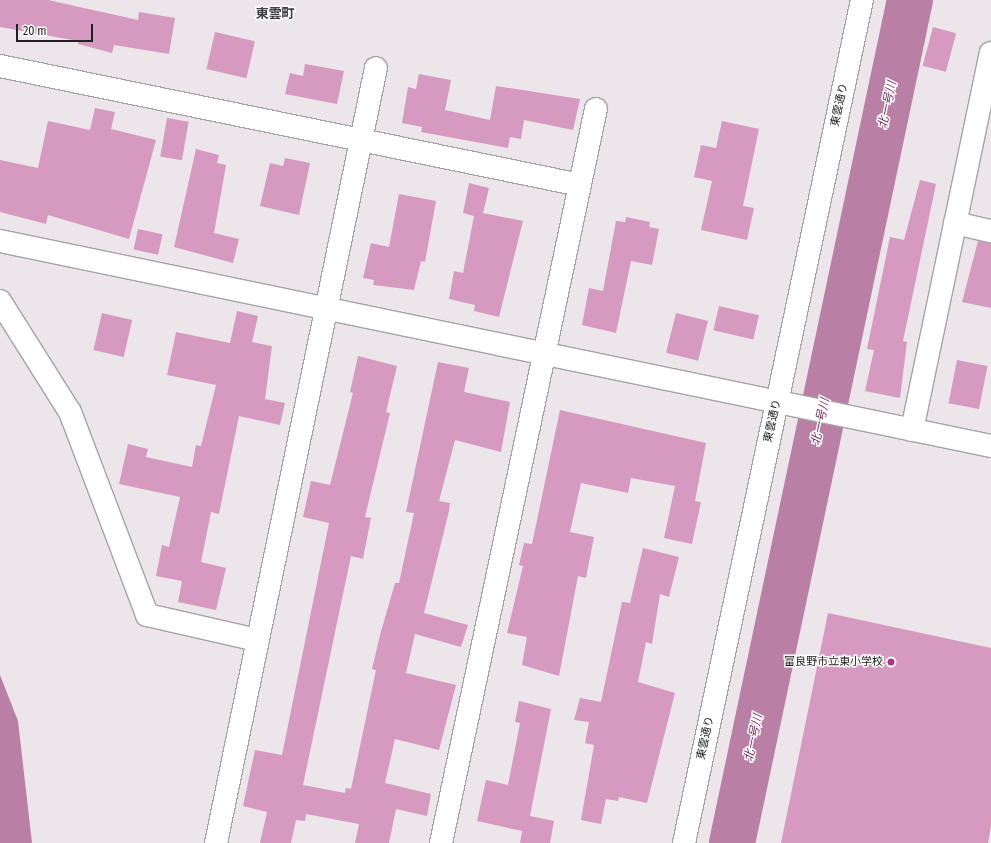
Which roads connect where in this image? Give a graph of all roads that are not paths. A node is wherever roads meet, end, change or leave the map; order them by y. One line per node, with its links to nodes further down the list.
1 (862, 0): 14 (street, 東雲通り)
2 (991, 53): 8 (street)
3 (0, 66): 6 (street)
4 (376, 68): 6 (street)
5 (596, 109): 7 (street)
6 (360, 142): 7 (street); 12 (street)
7 (580, 185): 13 (street)
8 (955, 223): 9 (street); 15 (street)
9 (991, 231)
10 (0, 241): 12 (street)
11 (0, 301): 17 (street)
12 (325, 306): 13 (street); 17 (street)
13 (544, 356): 14 (street); 19 (street)
14 (777, 402): 15 (street); 20 (street, 東雲通り)
15 (912, 430): 16 (street)
16 (991, 446)
17 (257, 640): 18 (street)
18 (216, 843)
19 (441, 843)
20 (684, 843)

